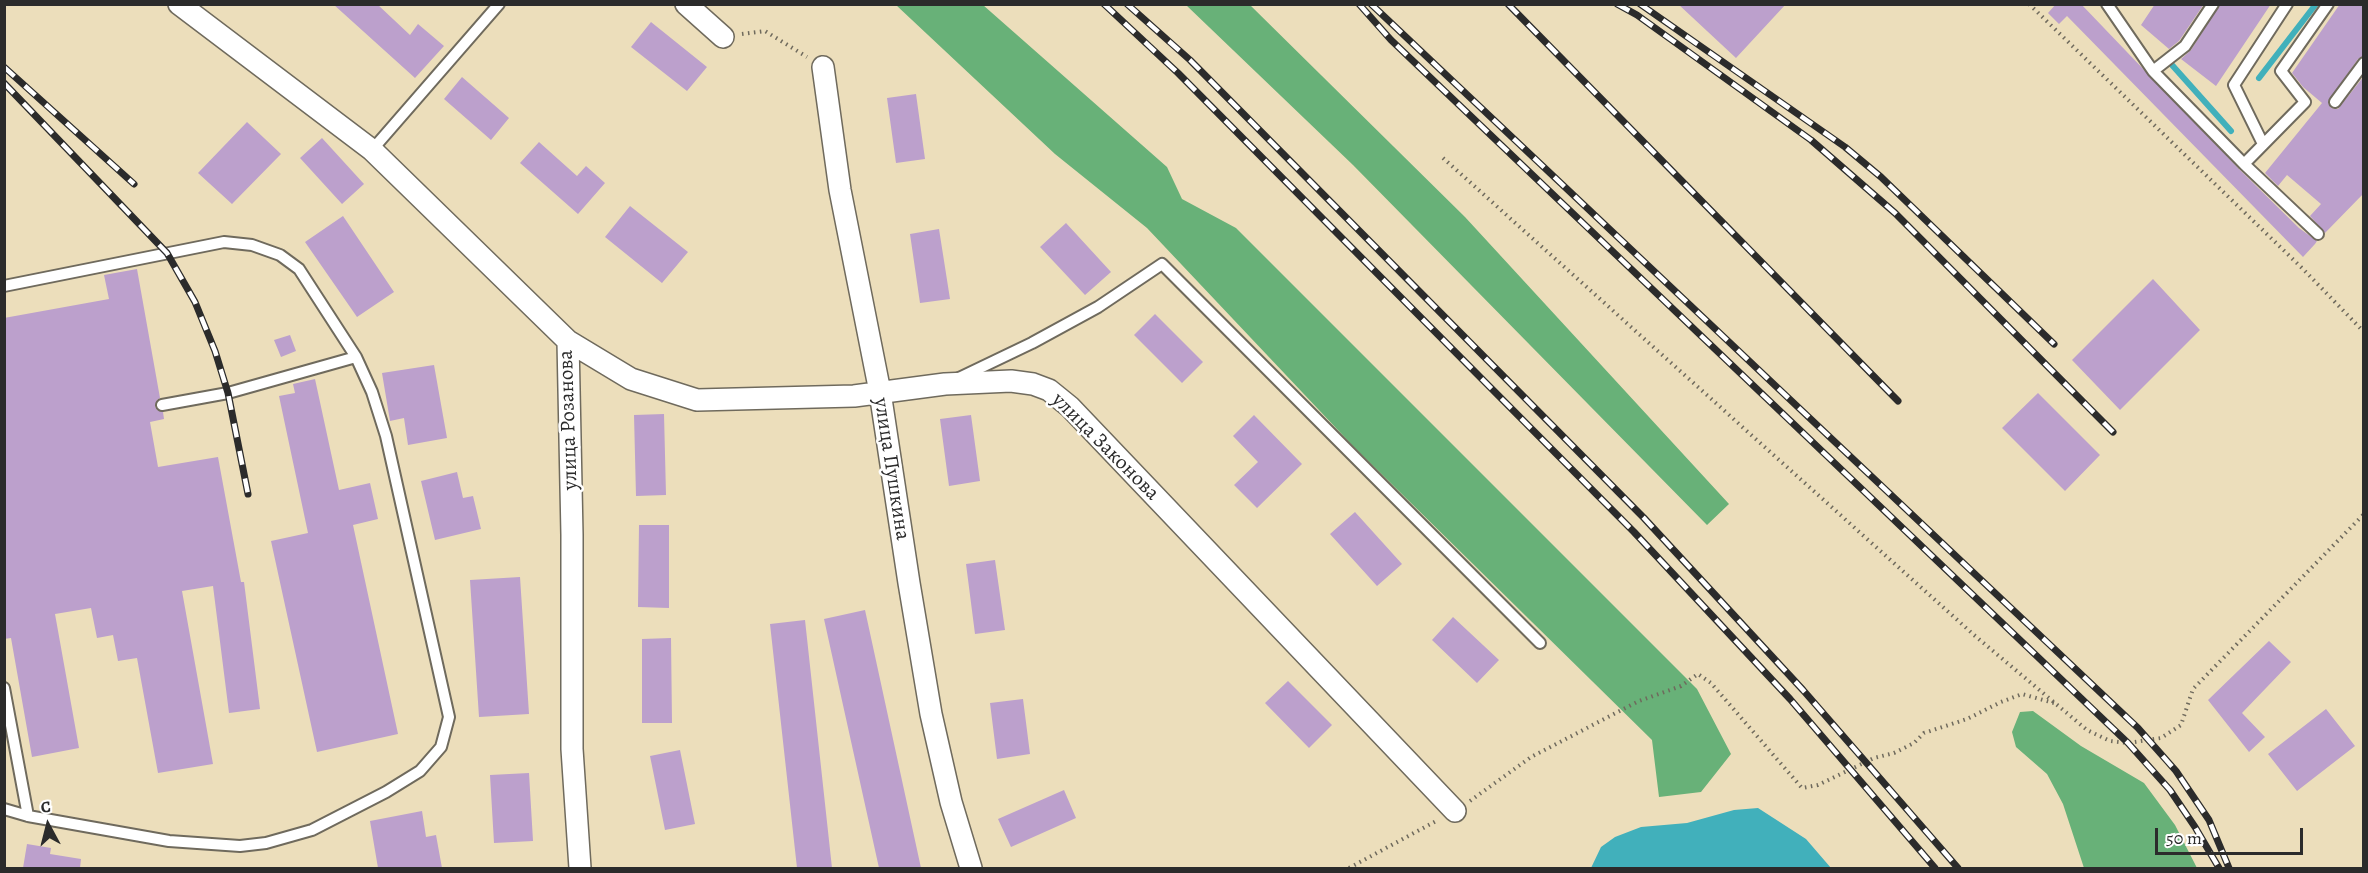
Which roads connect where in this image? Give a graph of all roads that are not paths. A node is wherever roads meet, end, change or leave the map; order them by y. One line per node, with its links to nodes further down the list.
1 (179, 4): 14 (street, улица Розанова)
2 (499, 4): 14 (lane)
3 (686, 4): 8 (street)
4 (2107, 4): 11 (lane)
5 (2213, 4): 11 (lane)
6 (2287, 4): 13 (lane)
7 (2328, 4): 13 (lane)
8 (723, 37)
9 (2364, 63): 12 (lane)
10 (823, 67): 21 (street, улица Пушкина)
11 (2152, 71): 15 (lane)
12 (2335, 102)
13 (2263, 144): 15 (lane)
14 (372, 150): 18 (street, улица Розанова)
15 (2244, 164): 16 (lane)
16 (2318, 234)
17 (4, 286): 19 (lane)
18 (568, 341): 21 (street, улица Законова); 28 (street, улица Розанова)
19 (356, 357): 22 (lane); 27 (lane)
20 (945, 384): 21 (street, улица Законова); 23 (lane); 26 (street, улица Законова)
21 (880, 392): 29 (street, улица Пушкина)
22 (162, 405)
23 (1540, 643)
24 (4, 688): 27 (lane)
25 (4, 809): 27 (lane)
26 (1455, 811)
27 (28, 816)
28 (580, 868)
29 (971, 868)

